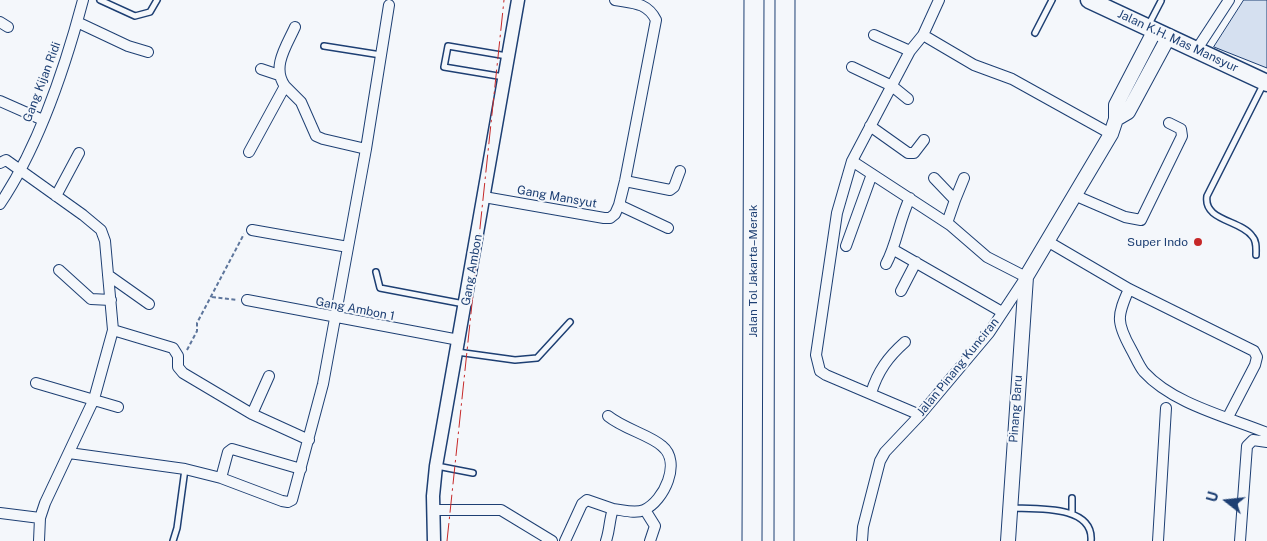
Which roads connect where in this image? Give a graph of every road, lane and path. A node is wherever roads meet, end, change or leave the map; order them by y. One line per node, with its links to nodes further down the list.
1 (83, 0): 14 (street, Gang Kijan Ridi)
2 (100, 0): 3 (lane)
3 (157, 0)
4 (518, 0): 25 (street, Gang Ambon)
5 (614, 0): 50 (street)
6 (754, 0): 120 (highway, Jalan Tol Jakarta–Merak)
7 (785, 0): 121 (highway)
8 (939, 0): 19 (street)
9 (1052, 0): 17 (lane)
10 (1089, 0): 16 (main road, Jalan K.H. Mas Mansyur)
11 (1161, 0): 16 (lane)
12 (1229, 0): 21 (street)
13 (389, 5): 24 (street)
14 (77, 22): 23 (street); 35 (street, Gang Kijan Ridi)
15 (295, 26): 28 (street)
16 (1157, 31): 21 (main road, Jalan K.H. Mas Mansyur); 38 (main road, Jalan Pinang Kunciran)
17 (1035, 33)
18 (874, 35): 22 (street)
19 (922, 35): 22 (street); 38 (street)
20 (324, 46): 24 (lane)
21 (1197, 49): 30 (main road, Jalan K.H. Mas Mansyur)
22 (910, 51): 32 (street)
23 (148, 52)
24 (381, 55): 40 (street)
25 (508, 56): 29 (street, Gang Ambon); 29 (lane)
26 (852, 67): 32 (street)
27 (261, 69): 28 (street)
28 (279, 75): 31 (street)
29 (504, 77): 53 (street, Gang Ambon)
30 (1266, 83): 65 (lane)
31 (285, 86): 40 (street); 41 (street)
32 (892, 86): 33 (street); 37 (street)
33 (908, 99)
34 (0, 101): 35 (street)
35 (42, 120): 45 (street, Gang Kijan Ridi)
36 (1169, 123): 51 (street)
37 (870, 126): 39 (street); 43 (street)
38 (1111, 134): 51 (main road, Jalan Pinang Kunciran)
39 (924, 140)
40 (366, 149): 63 (street)
41 (249, 152)
42 (79, 153): 52 (street)
43 (852, 161): 47 (street); 88 (street)
44 (0, 163): 45 (street)
45 (21, 170): 52 (street); 56 (street, Gang Kijan Ridi)
46 (680, 171): 50 (street)
47 (872, 174): 54 (street); 62 (street)
48 (934, 178): 55 (street)
49 (964, 178): 55 (street)
50 (625, 180): 57 (street)
51 (1074, 195): 61 (main road, Jalan Pinang Kunciran)
52 (56, 196): 70 (street)
53 (484, 197): 57 (street, Gang Mansyut); 78 (street, Gang Ambon)
54 (910, 198): 58 (street); 64 (street)
55 (955, 200): 58 (street)
56 (0, 204)
57 (619, 205): 59 (street)
58 (947, 223): 71 (street)
59 (668, 228)
60 (252, 230): 63 (street); 74 (path)
61 (1047, 241): 71 (main road, Jalan Pinang Kunciran); 72 (street)
62 (846, 246)
63 (348, 248): 80 (street)
64 (894, 250): 66 (street); 67 (street)
65 (1256, 255)
66 (916, 262): 73 (street); 79 (street)
67 (886, 264)
68 (59, 270): 75 (street)
69 (376, 272): 78 (lane)
70 (108, 275): 75 (street); 77 (street)
71 (1026, 277): 79 (street, Jalan Pinang Kunciran); 106 (main road, Pinang Baru)
72 (1129, 288): 95 (street); 95 (street)
73 (901, 291)
74 (212, 297): 76 (path); 85 (path)
75 (111, 300): 82 (street)
76 (247, 300): 80 (street, Gang Ambon 1)
77 (148, 304)
78 (466, 304): 84 (street, Gang Ambon)
79 (1002, 312): 93 (street, Jalan Pinang Kunciran)
80 (335, 318): 84 (street, Gang Ambon 1); 97 (street)
81 (570, 322): 84 (lane)
82 (112, 330): 85 (street); 89 (street)
83 (905, 342): 88 (street)
84 (458, 346): 100 (street, Gang Ambon)
85 (178, 367): 92 (street)
86 (269, 376): 92 (street)
87 (36, 383): 89 (street)
88 (871, 393): 93 (street)
89 (94, 399): 90 (street); 99 (street)
90 (118, 407)
91 (1166, 408): 125 (street)
92 (252, 414): 97 (street)
93 (920, 414): 122 (street, Jalan Pinang Kunciran)
94 (608, 416): 109 (street)
95 (1228, 417): 96 (street)
96 (1267, 432)
97 (309, 440): 102 (street)
98 (1267, 442): 126 (street)
99 (69, 453): 101 (street); 112 (street)
100 (436, 466): 103 (lane); 108 (street, Gang Ambon)
101 (185, 469): 104 (street); 114 (lane)
102 (301, 469): 104 (street); 104 (street)
103 (474, 473)
104 (221, 478)
105 (1072, 498): 111 (lane)
106 (1009, 508): 111 (lane); 123 (main road, Pinang Baru)
107 (613, 509): 109 (street); 117 (street); 118 (street)
108 (434, 510): 115 (street, Gang Ambon); 116 (street)
109 (645, 510): 119 (street)
110 (0, 513): 112 (street)
111 (1072, 513): 124 (lane)
112 (40, 518): 113 (street)
113 (39, 541)
114 (173, 541)
115 (434, 541)
116 (552, 541)
117 (566, 541)
118 (606, 541)
119 (650, 541)
120 (752, 541)
121 (784, 541)
122 (862, 541)
123 (1008, 541)
124 (1091, 541)
125 (1158, 541)
126 (1240, 541)

